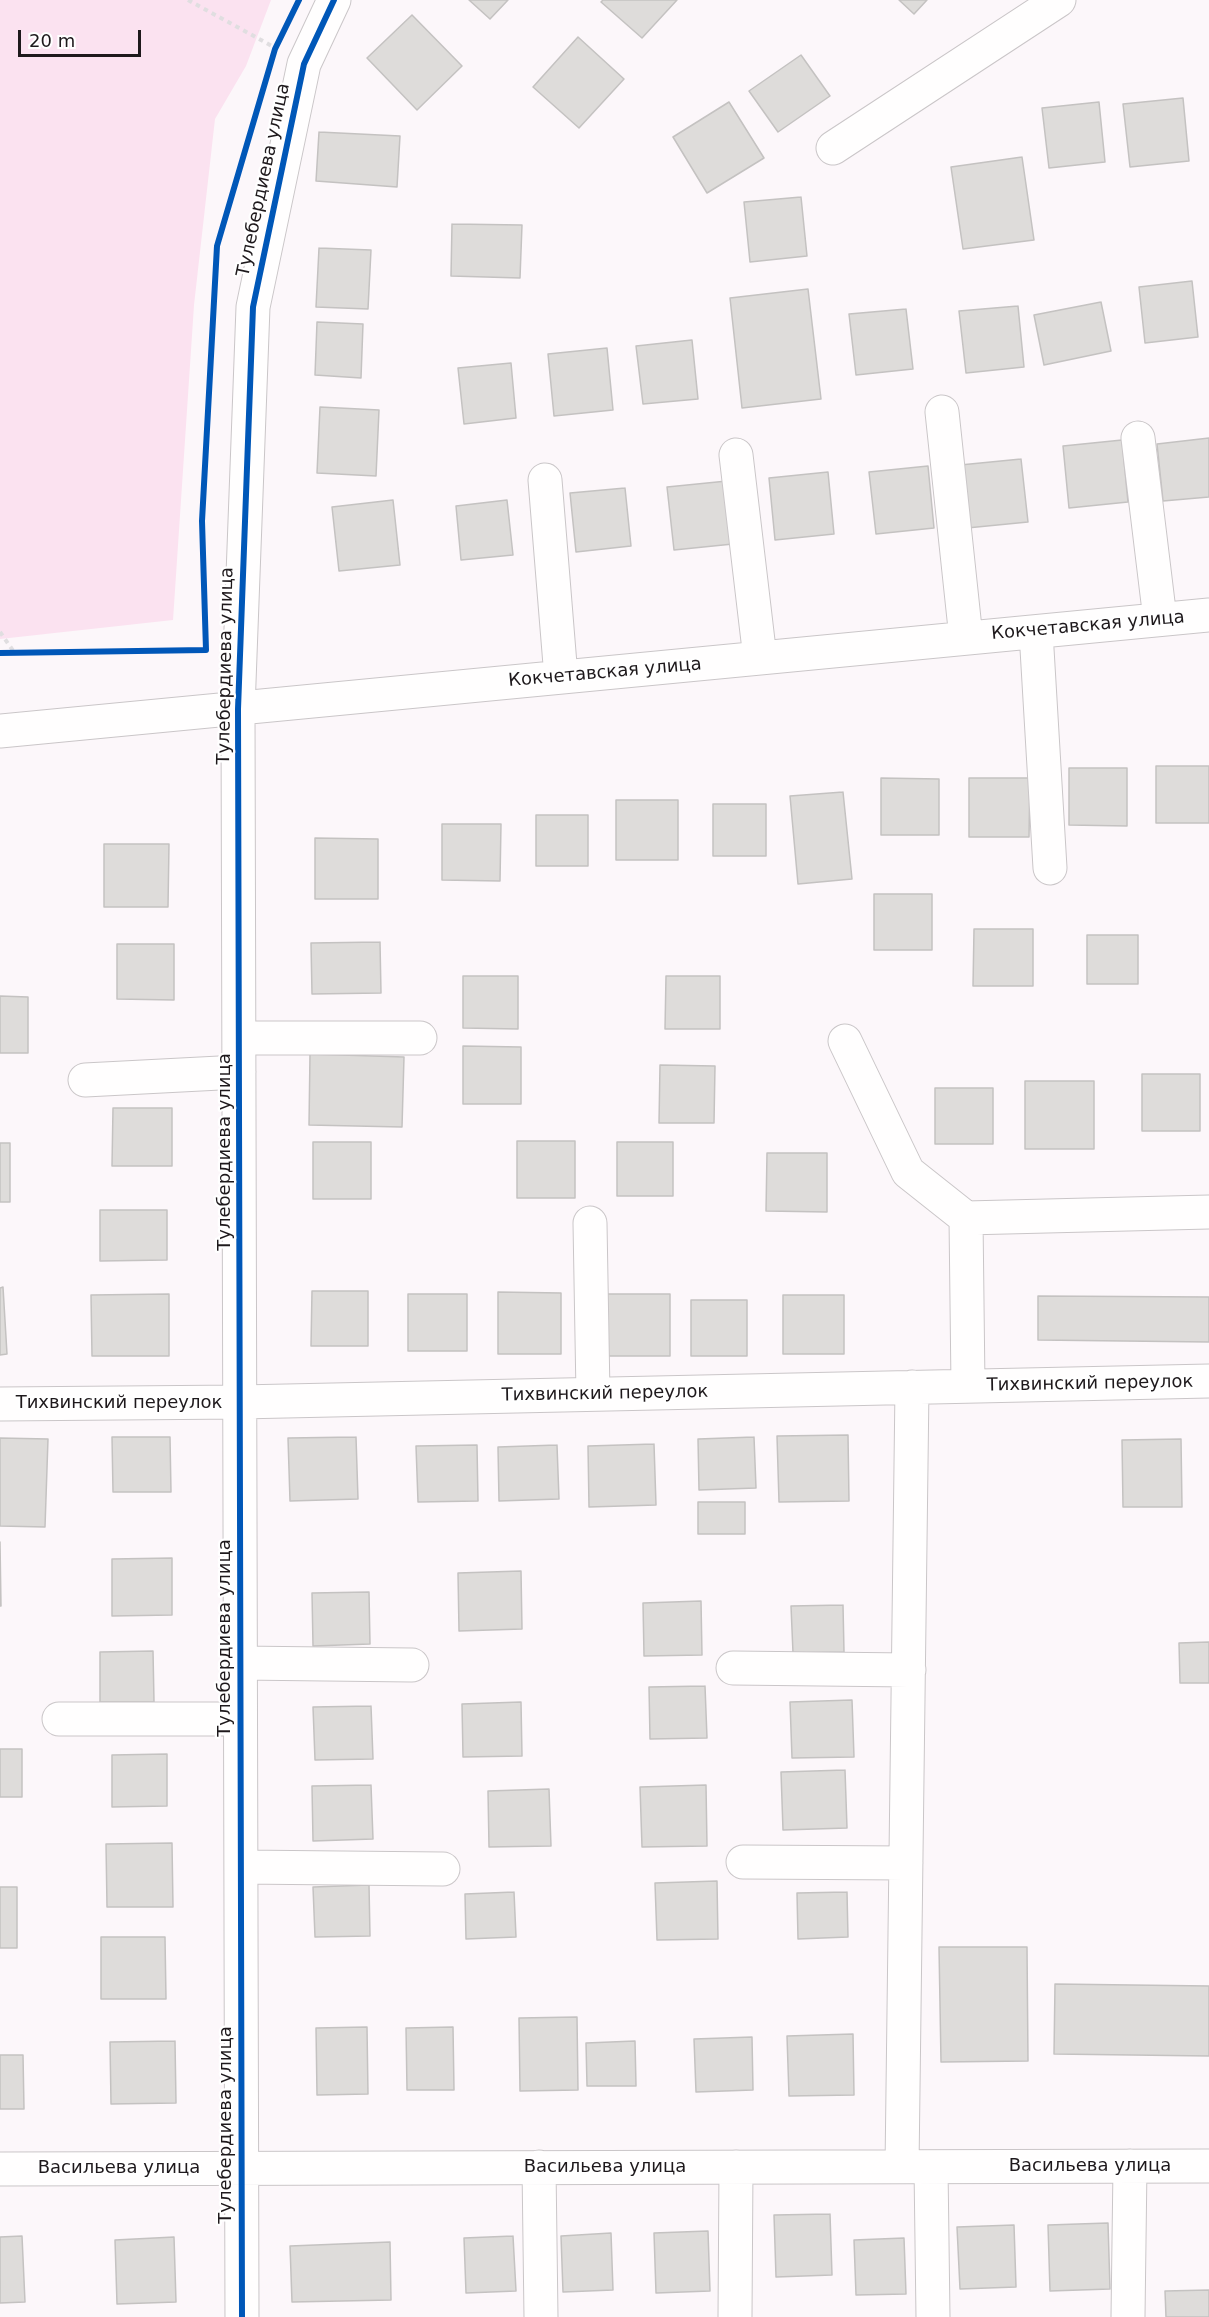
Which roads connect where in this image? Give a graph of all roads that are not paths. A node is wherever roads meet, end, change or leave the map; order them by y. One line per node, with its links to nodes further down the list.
1 (334, 0): 14 (street, Тулебердиева улица)
2 (1059, 0): 3 (street)
3 (833, 148)
4 (942, 412): 11 (street)
5 (1138, 438): 9 (street)
6 (736, 455): 12 (street)
7 (545, 480): 13 (street)
8 (1209, 615): 9 (street, Кокчетавская улица)
9 (1160, 619): 10 (street, Кокчетавская улица)
10 (1036, 632): 11 (street, Кокчетавская улица); 16 (street)
11 (966, 638): 12 (street, Кокчетавская улица)
12 (760, 658): 13 (street, Кокчетавская улица)
13 (561, 677): 14 (street, Кокчетавская улица)
14 (238, 709): 15 (street, Кокчетавская улица); 17 (street, Тулебердиева улица)
15 (0, 731)
16 (1050, 868)
17 (239, 1038): 18 (street); 20 (street, Тулебердиева улица)
18 (420, 1038)
19 (845, 1041): 23 (street)
20 (239, 1072): 21 (street); 29 (street, Тулебердиева улица)
21 (85, 1080)
22 (1209, 1212): 23 (street)
23 (966, 1218): 26 (street)
24 (590, 1223): 28 (street)
25 (1209, 1381): 26 (street, Тихвинский переулок)
26 (968, 1386): 27 (street, Тихвинский переулок)
27 (912, 1387): 28 (street, Тихвинский переулок); 34 (street)
28 (593, 1394): 29 (street, Тихвинский переулок)
29 (240, 1402): 30 (street, Тихвинский переулок); 31 (street, Тулебердиева улица)
30 (0, 1404)
31 (240, 1663): 32 (street); 36 (street, Тулебердиева улица)
32 (412, 1665)
33 (733, 1668): 34 (street)
34 (909, 1670): 38 (street)
35 (59, 1719): 36 (street)
36 (240, 1719): 39 (street, Тулебердиева улица)
37 (743, 1862): 38 (street)
38 (906, 1863): 45 (street)
39 (241, 1867): 40 (street); 46 (street, Тулебердиева улица)
40 (443, 1869)
41 (1130, 2166): 42 (street, Васильева улица); 45 (street, Васильева улица); 52 (street)
42 (1209, 2166)
43 (539, 2167): 44 (street, Васильева улица); 46 (street, Васильева улица); 49 (street)
44 (736, 2167): 45 (street, Васильева улица); 50 (street)
45 (917, 2167): 51 (street)
46 (241, 2168): 47 (street, Васильева улица); 48 (street, Тулебердиева улица)
47 (0, 2169)
48 (242, 2317)
49 (541, 2317)
50 (735, 2317)
51 (933, 2317)
52 (1128, 2317)

